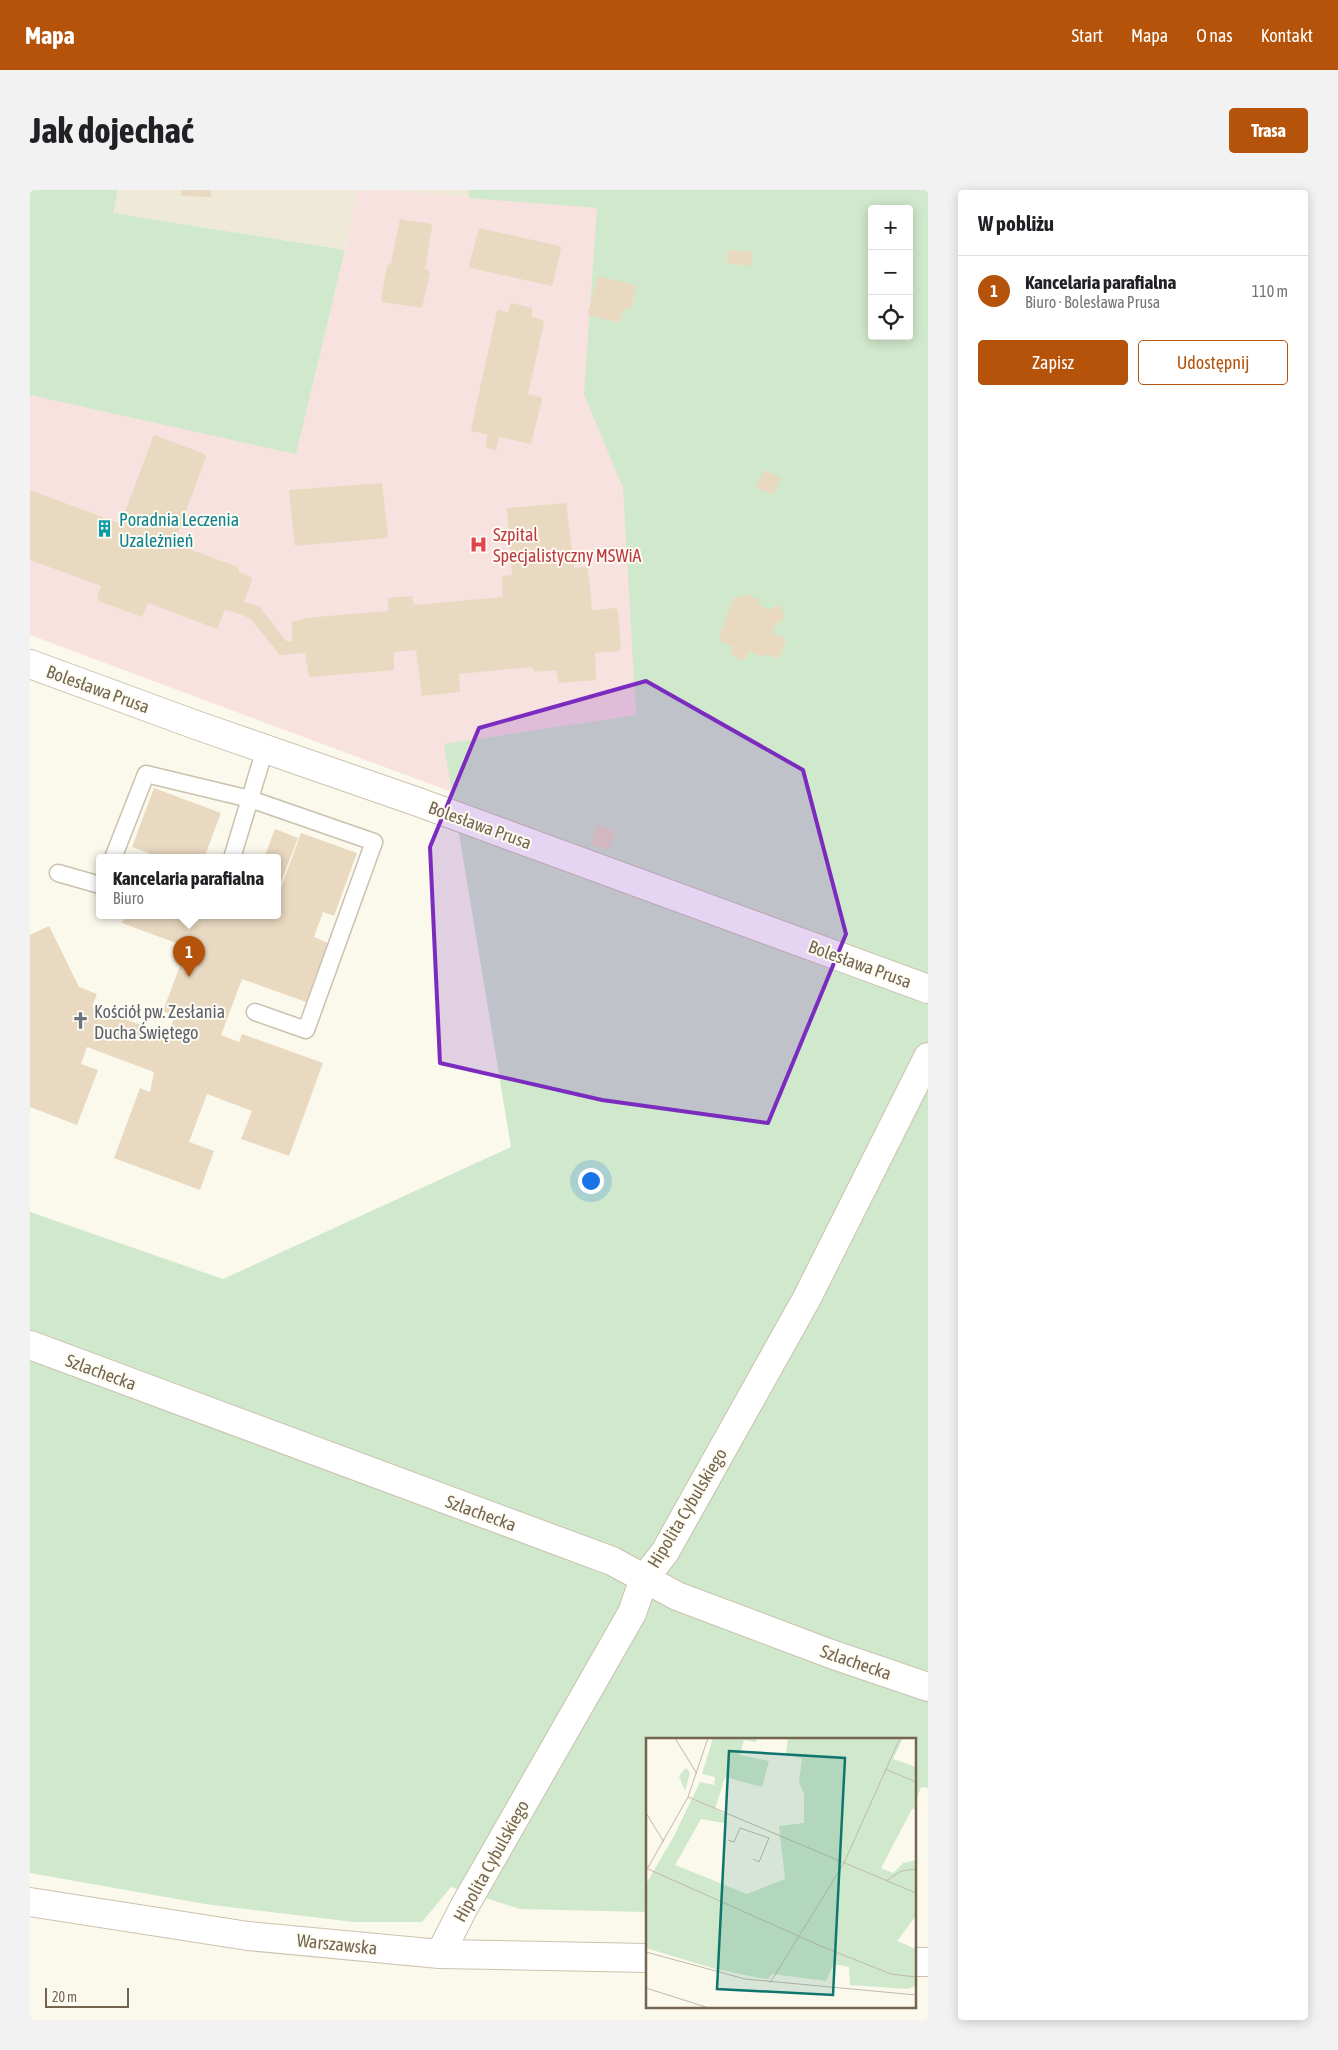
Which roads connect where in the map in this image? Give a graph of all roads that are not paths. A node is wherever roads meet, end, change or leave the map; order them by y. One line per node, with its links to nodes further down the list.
1 (30, 664): 2 (street, Bolesława Prusa)
2 (265, 749): 3 (lane); 8 (street, Bolesława Prusa)
3 (250, 799): 4 (lane); 5 (lane); 9 (lane)
4 (115, 854)
5 (233, 854)
6 (58, 873): 7 (lane)
7 (96, 884)
8 (928, 990)
9 (255, 1012)
10 (928, 1057): 12 (street, Hipolita Cybulskiego)
11 (30, 1346): 12 (street, Szlachecka)
12 (644, 1579): 13 (street, Szlachecka); 15 (street, Hipolita Cybulskiego)
13 (928, 1687)
14 (30, 1902): 15 (street, Warszawska)
15 (440, 1954): 16 (street, Warszawska)
16 (646, 1958)

